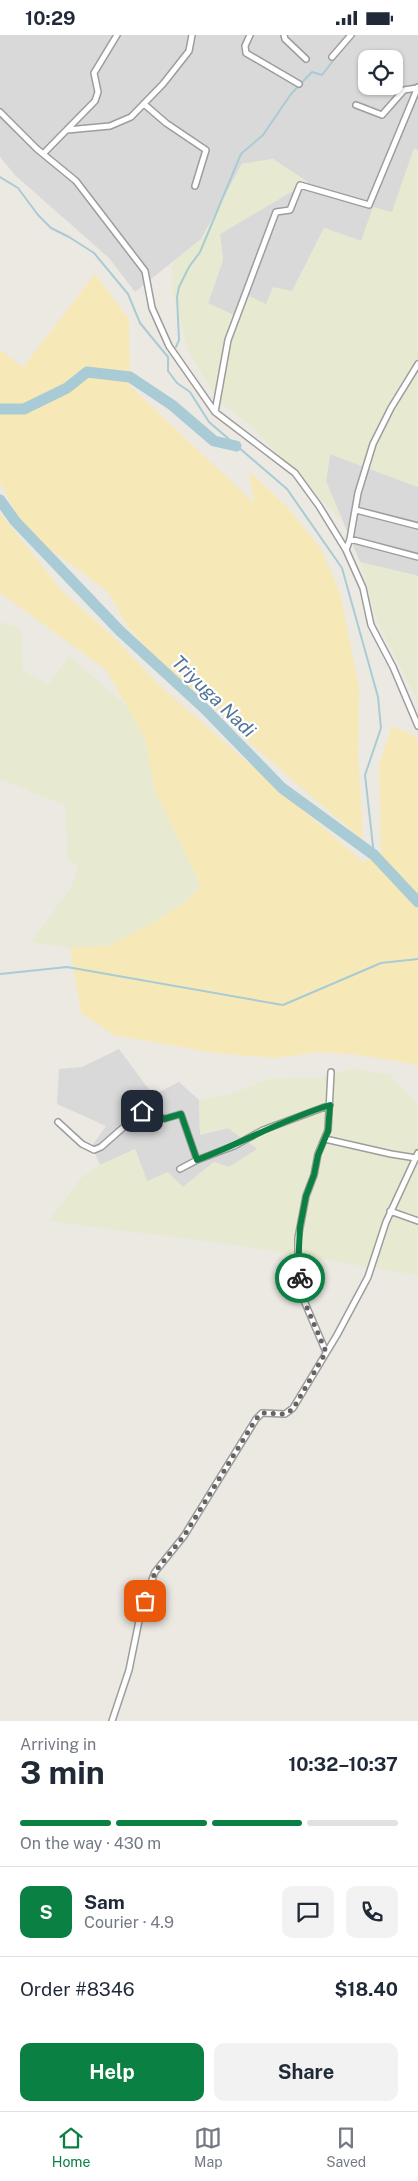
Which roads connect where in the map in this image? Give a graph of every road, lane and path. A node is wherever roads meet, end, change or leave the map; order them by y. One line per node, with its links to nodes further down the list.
1 (117, 35): 13 (street)
2 (192, 35): 10 (street)
3 (250, 35): 8 (street)
4 (284, 35): 7 (street)
5 (351, 35): 6 (street)
6 (332, 57)
7 (306, 59)
8 (298, 84)
9 (418, 87): 11 (street); 17 (street)
10 (144, 104): 13 (street); 15 (street)
11 (356, 105)
12 (0, 112): 14 (street)
13 (67, 130): 14 (street)
14 (43, 154): 17 (street)
15 (195, 186)
16 (418, 365): 18 (street)
17 (215, 413): 21 (street)
18 (356, 510): 19 (street); 20 (street)
19 (418, 525)
20 (350, 539): 21 (street); 22 (street)
21 (346, 550): 23 (street)
22 (418, 557)
23 (418, 726)
24 (331, 1072): 25 (street)
25 (330, 1105): 27 (street); 29 (street)
26 (58, 1122): 29 (street)
27 (325, 1139): 28 (street); 33 (street)
28 (417, 1155): 31 (street)
29 (197, 1160): 30 (street)
30 (180, 1169)
31 (390, 1211): 32 (street); 33 (street)
32 (418, 1221)
33 (326, 1352): 34 (street)
34 (112, 1721)

